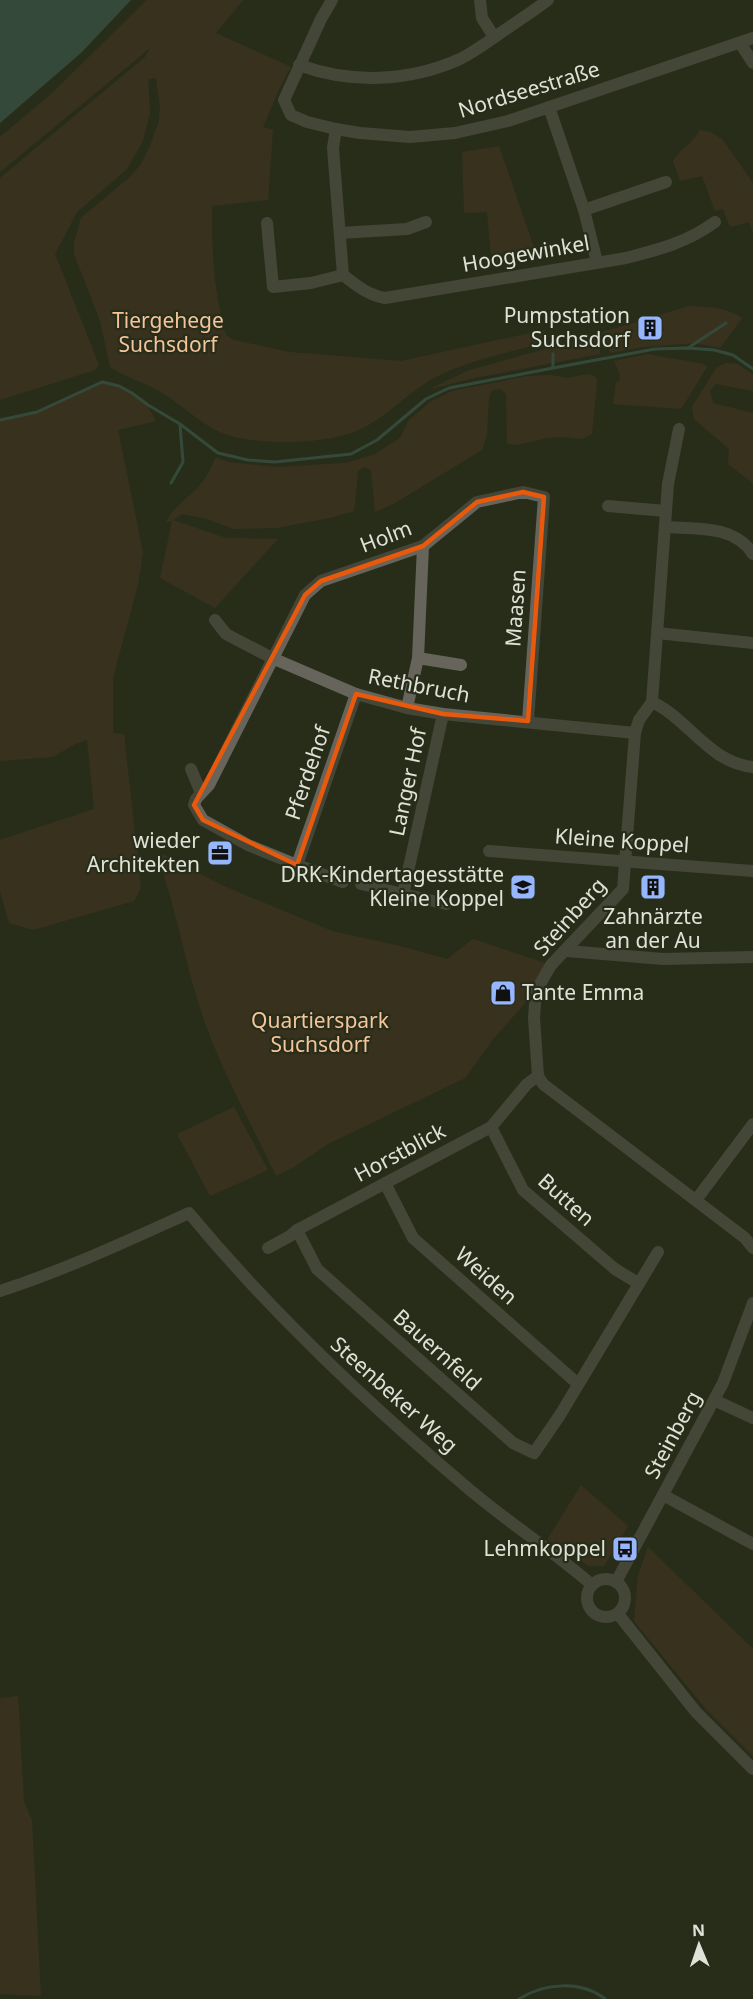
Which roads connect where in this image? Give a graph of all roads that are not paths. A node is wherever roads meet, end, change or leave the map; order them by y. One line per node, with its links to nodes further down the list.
1 (332, 0): 8 (street)
2 (480, 0): 4 (street)
3 (548, 0): 4 (street)
4 (494, 38): 8 (street)
5 (753, 38): 6 (street, Nordseestraße)
6 (740, 43): 7 (street); 9 (street, Nordseestraße)
7 (753, 63)
8 (299, 65): 10 (street, Nordseestraße)
9 (549, 107): 10 (street, Nordseestraße); 12 (street)
10 (336, 129): 16 (street)
11 (666, 182): 12 (street)
12 (584, 210): 17 (street)
13 (426, 222): 16 (street)
14 (715, 222): 17 (street, Hoogewinkel)
15 (267, 223): 18 (street)
16 (340, 233): 18 (street)
17 (597, 262): 18 (street, Hoogewinkel)
18 (343, 275)
19 (679, 429): 22 (street, Steinberg)
20 (544, 497): 24 (street, Holm); 36 (street, Maasen)
21 (608, 506): 22 (street)
22 (666, 511): 23 (street, Steinberg)
23 (665, 527): 25 (street); 27 (street, Steinberg)
24 (423, 546): 29 (street, Holm); 30 (street)
25 (753, 554)
26 (215, 620): 29 (street, Rethbruch)
27 (657, 633): 28 (street); 33 (street, Steinberg)
28 (753, 643)
29 (272, 658): 32 (street, Rethbruch); 40 (street, Holm)
30 (418, 658): 31 (street); 34 (street)
31 (461, 665)
32 (356, 694): 34 (street, Rethbruch); 43 (street, Pferdehof)
33 (652, 702): 37 (street, Steinberg); 38 (street)
34 (407, 708): 35 (street, Rethbruch)
35 (443, 714): 36 (street, Rethbruch); 47 (street, Langer Hof)
36 (528, 721): 37 (street, Rethbruch)
37 (634, 733): 42 (street, Steinberg)
38 (753, 767)
39 (191, 769): 40 (street)
40 (201, 793): 43 (street)
41 (489, 851): 42 (street, Kleine Koppel)
42 (627, 861): 44 (street, Kleine Koppel); 49 (street, Steinberg)
43 (297, 865): 45 (street)
44 (753, 870)
45 (343, 882)
46 (361, 884): 47 (street)
47 (403, 894): 48 (street)
48 (446, 904)
49 (567, 951): 50 (street); 51 (street, Steinberg)
50 (753, 957)
51 (538, 1076): 53 (street, Horstblick); 55 (street)
52 (753, 1124): 55 (street)
53 (491, 1126): 54 (street, Horstblick); 60 (street, Butten)
54 (385, 1183): 56 (street, Horstblick); 63 (street, Weiden)
55 (696, 1200): 58 (street)
56 (297, 1230): 57 (street, Horstblick); 63 (street, Bauernfeld)
57 (268, 1248)
58 (753, 1248)
59 (658, 1252): 60 (street)
60 (638, 1283): 63 (street)
61 (0, 1291): 69 (street, Steenbeker Weg)
62 (753, 1303): 64 (street, Steinberg)
63 (578, 1384)
64 (714, 1400): 65 (street); 66 (street, Steinberg)
65 (753, 1418)
66 (663, 1495): 67 (street); 68 (street, Steinberg)
67 (753, 1544)
68 (616, 1582): 69 (street); 70 (street)
69 (592, 1585): 70 (street)
70 (618, 1614): 71 (street)
71 (753, 1769)

